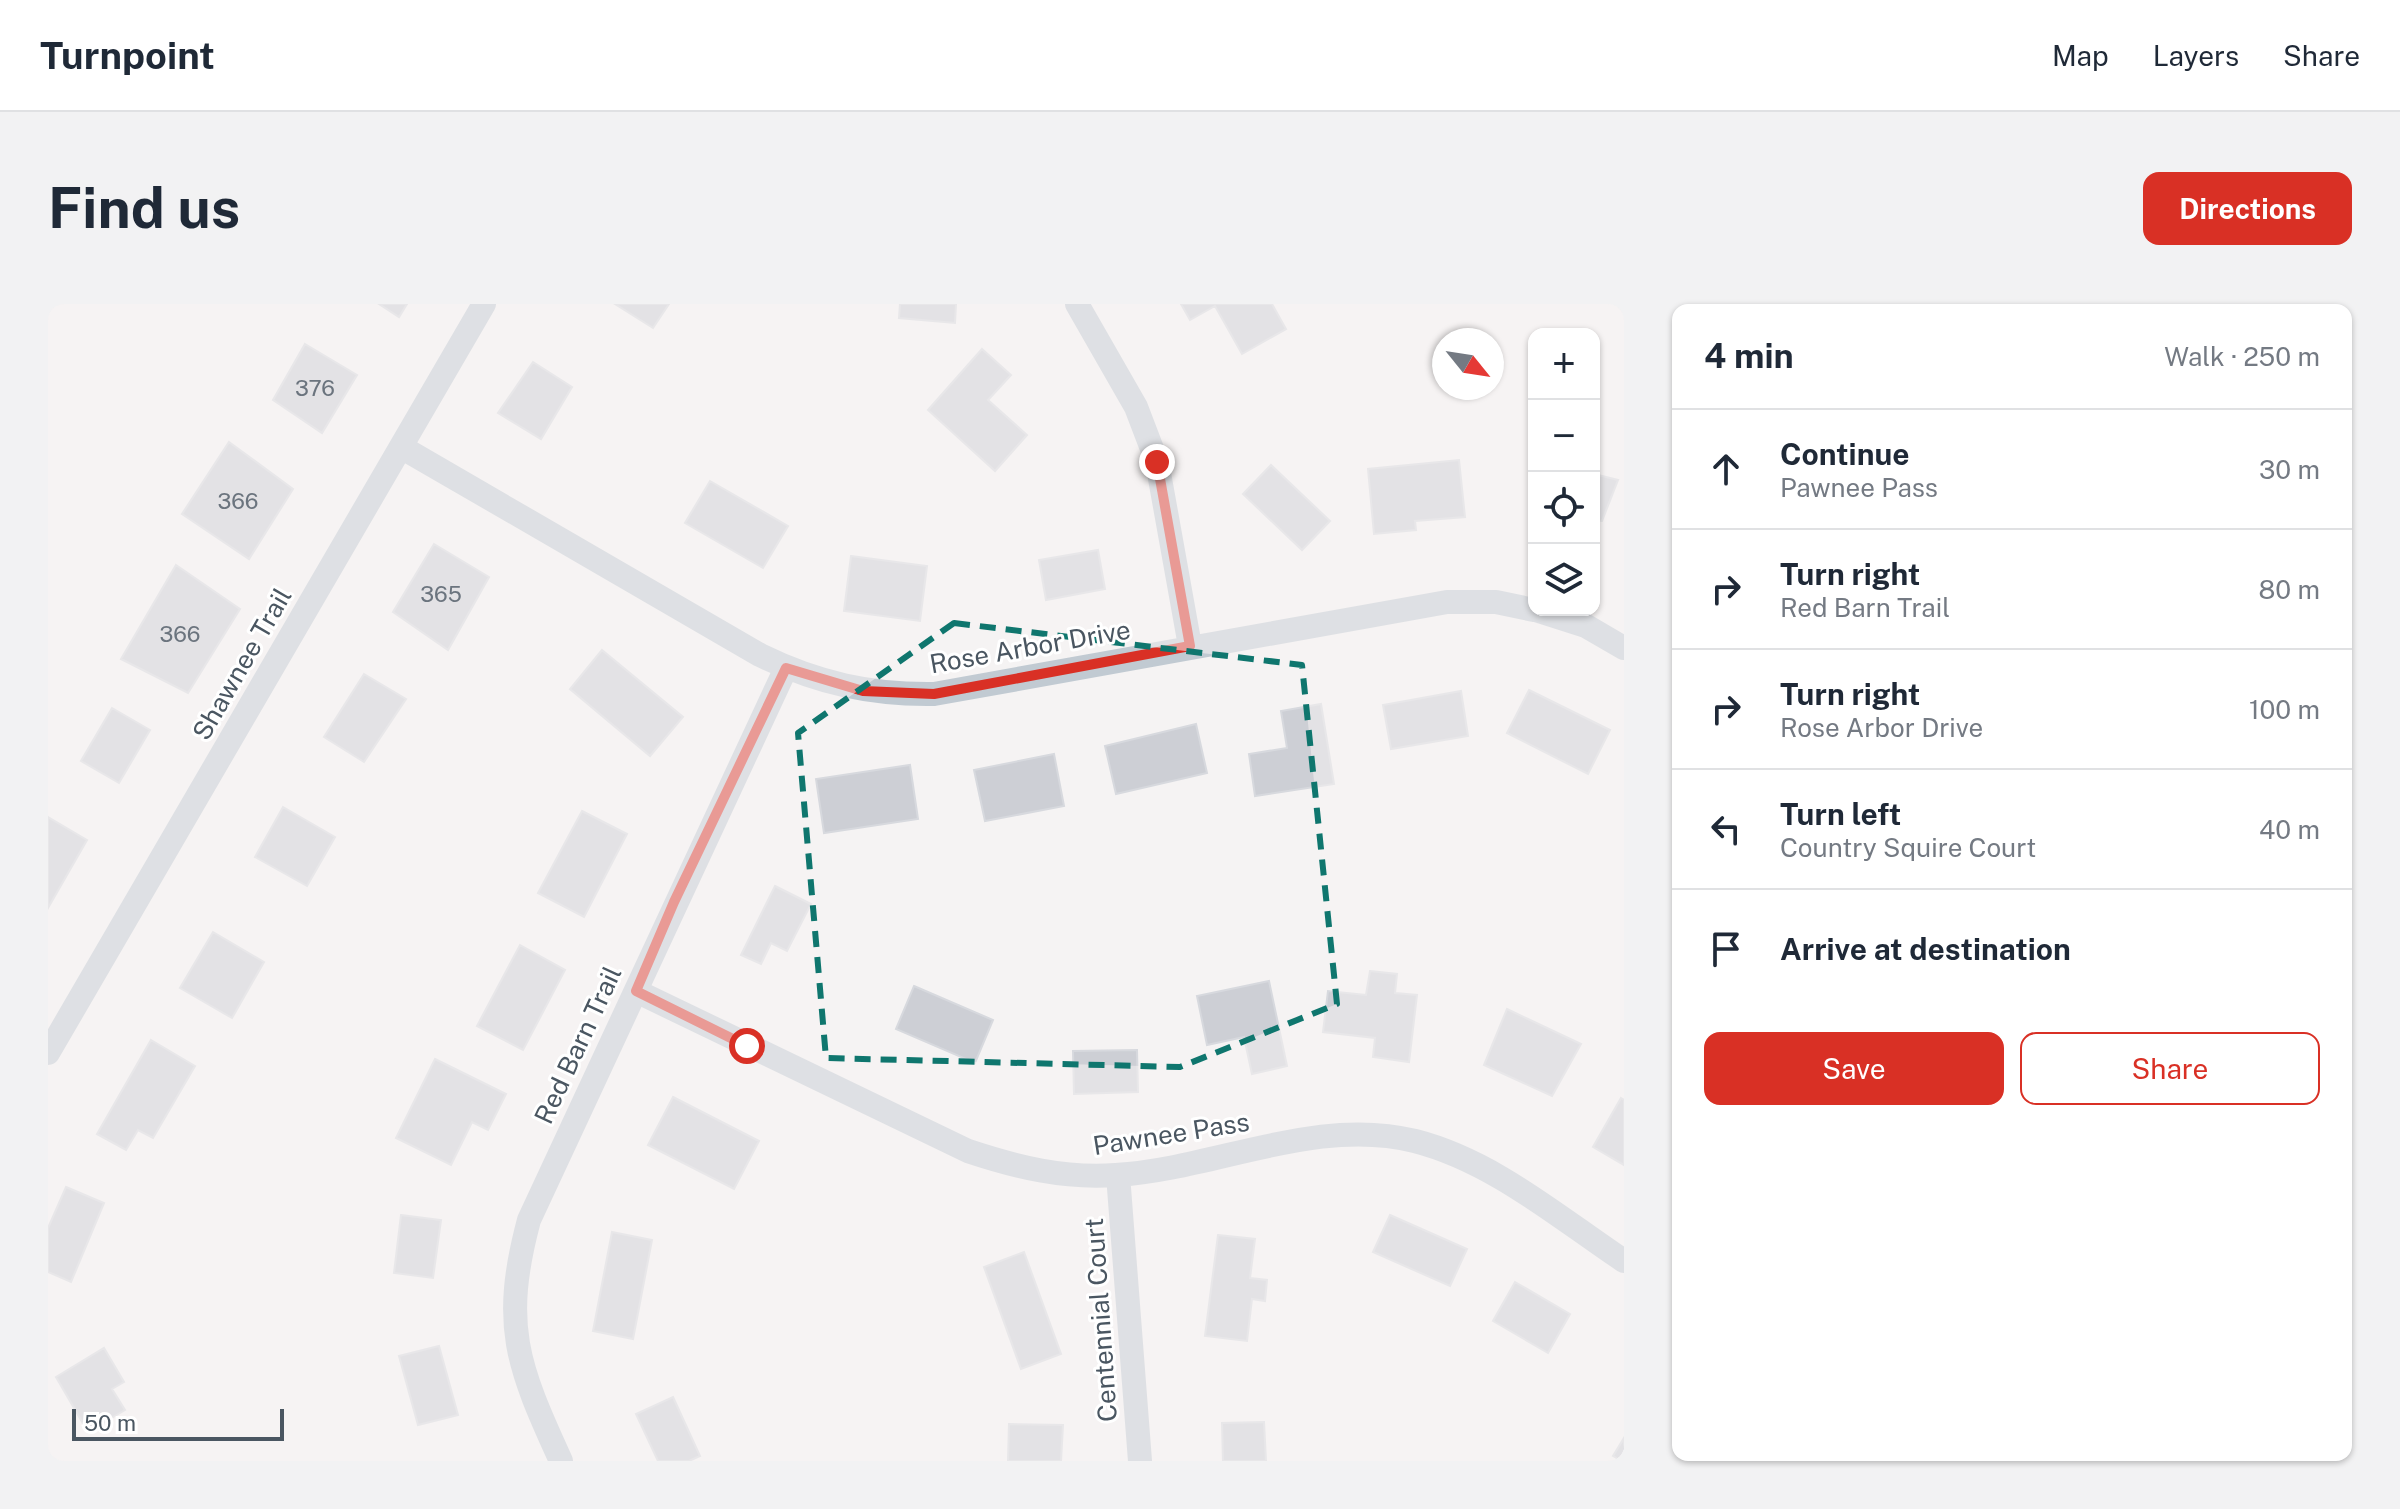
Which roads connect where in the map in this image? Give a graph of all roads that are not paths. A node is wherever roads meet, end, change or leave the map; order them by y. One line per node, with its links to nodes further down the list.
1 (484, 304): 3 (street, Shawnee Trail)
2 (1077, 304): 6 (street)
3 (401, 447): 8 (street, Rose Arbor Drive); 10 (street, Shawnee Trail)
4 (1528, 609): 6 (street, Rose Arbor Drive)
5 (1554, 616): 7 (street, Rose Arbor Drive)
6 (1190, 646): 8 (street, Rose Arbor Drive)
7 (1624, 648)
8 (786, 668): 9 (street, Red Barn Trail)
9 (636, 991): 11 (street, Pawnee Pass); 13 (street, Red Barn Trail)
10 (48, 1053)
11 (1118, 1175): 12 (street, Pawnee Pass); 14 (street, Centennial Court)
12 (1624, 1261)
13 (561, 1461)
14 (1140, 1461)

